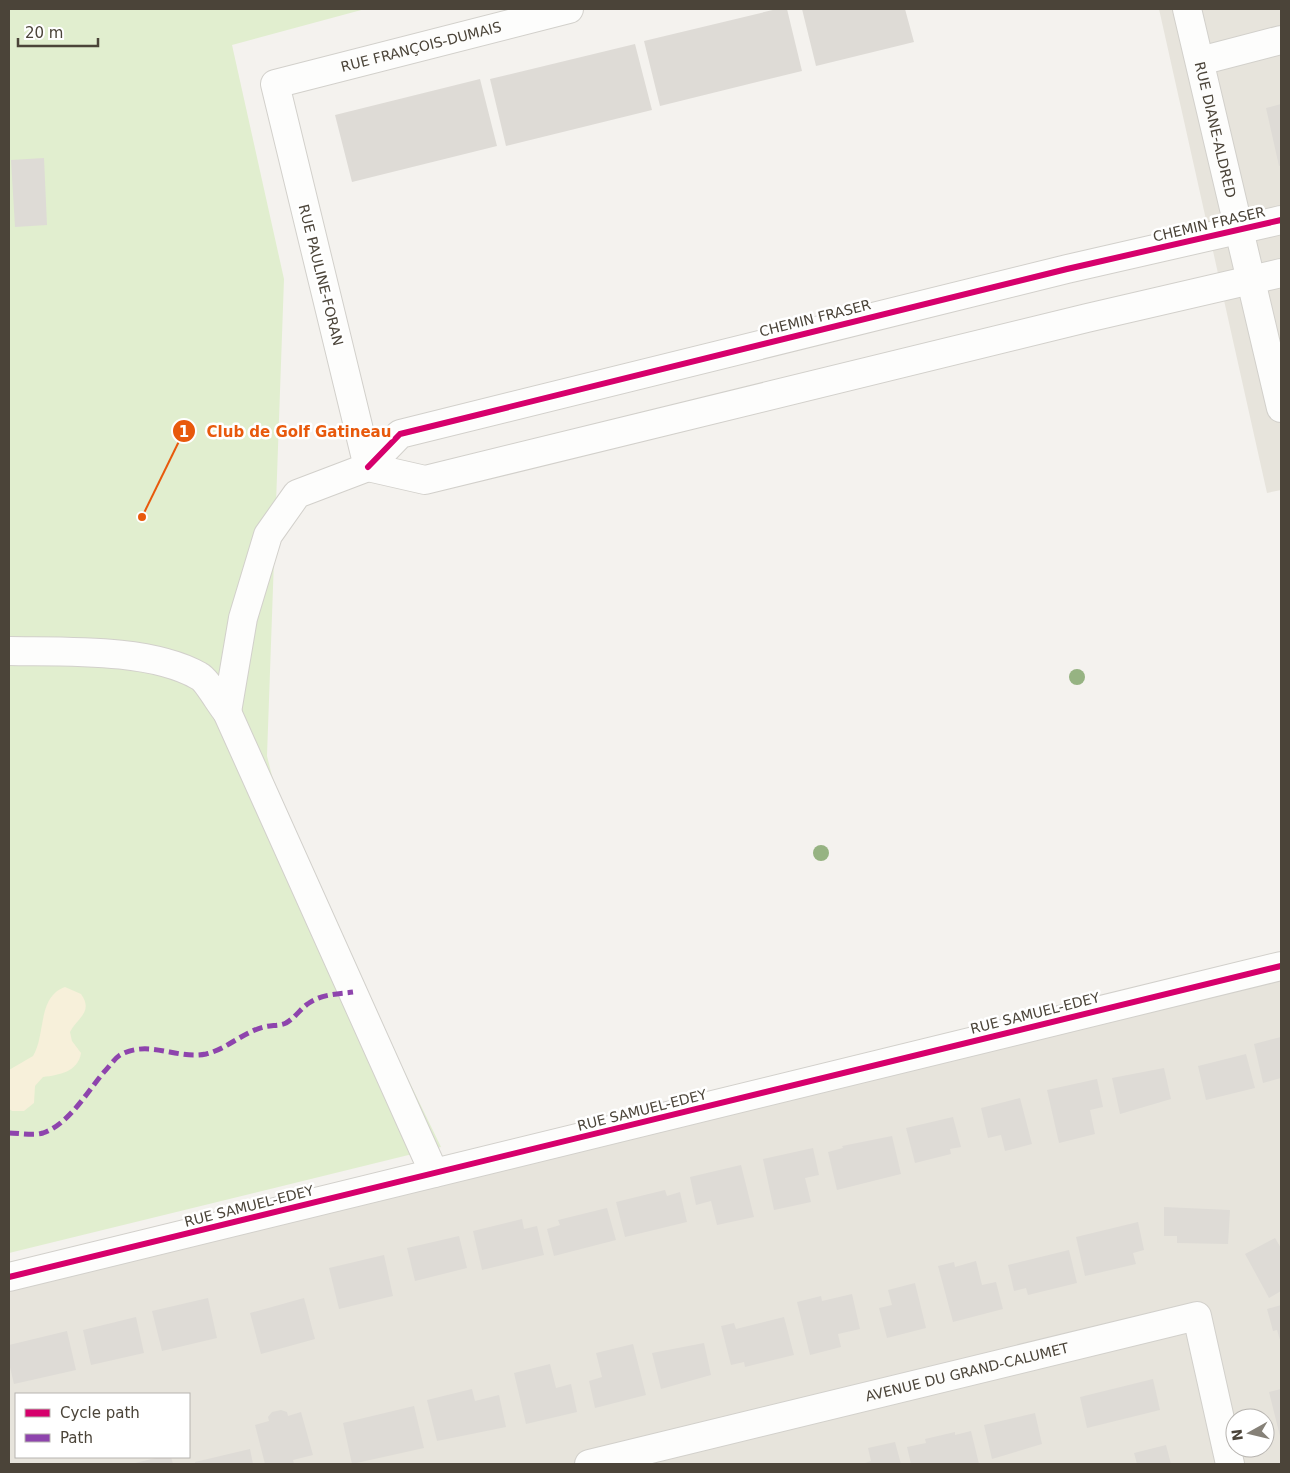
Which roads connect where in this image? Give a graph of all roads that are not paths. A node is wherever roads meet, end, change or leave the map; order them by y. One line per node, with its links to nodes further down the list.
1 (569, 9): 5 (street, RUE FRANÇOIS-DUMAIS)
2 (1187, 9): 4 (street, RUE DIANE-ALDRED)
3 (1281, 40): 4 (street)
4 (1200, 61): 7 (street, RUE DIANE-ALDRED)
5 (275, 84): 11 (street, RUE PAULINE-FORAN)
6 (1281, 220): 7 (street, CHEMIN FRASER)
7 (1240, 231): 9 (street, RUE DIANE-ALDRED); 11 (street, CHEMIN FRASER)
8 (1281, 274): 9 (street)
9 (1252, 280): 10 (street, RUE DIANE-ALDRED); 11 (street)
10 (1281, 408)
11 (368, 467): 13 (street)
12 (9, 651): 13 (street)
13 (227, 712): 15 (street)
14 (1281, 966): 15 (street, RUE SAMUEL-EDEY)
15 (434, 1173): 16 (street, RUE SAMUEL-EDEY)
16 (9, 1277)
17 (589, 1464): 18 (street, AVENUE DU GRAND-CALUMET)
18 (1230, 1464)

